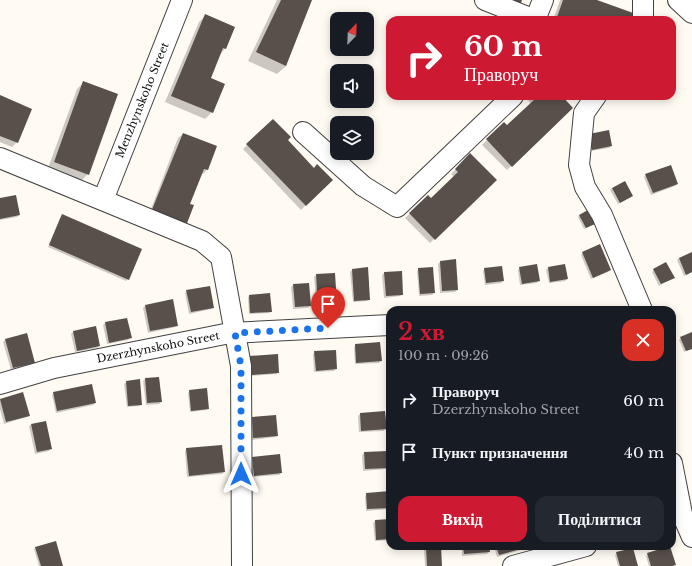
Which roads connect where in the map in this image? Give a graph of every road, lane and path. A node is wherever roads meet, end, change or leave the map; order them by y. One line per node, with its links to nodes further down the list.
1 (182, 0): 14 (street, Menzhynskoho Street)
2 (485, 0): 7 (street)
3 (543, 0): 8 (street)
4 (643, 0): 9 (street)
5 (678, 0): 6 (street)
6 (692, 13)
7 (525, 16)
8 (537, 16)
9 (643, 16)
10 (509, 100): 12 (street)
11 (593, 100): 15 (street)
12 (302, 132)
13 (0, 158): 14 (street)
14 (103, 200): 17 (street)
15 (640, 306)
16 (386, 326): 17 (street, Dzerzhynskoho Street)
17 (235, 333): 18 (street, Dzerzhynskoho Street); 23 (street)
18 (0, 384)
19 (676, 505): 20 (street)
20 (677, 515): 21 (street)
21 (692, 537)
22 (571, 550): 24 (street)
23 (242, 566)
24 (513, 566)

